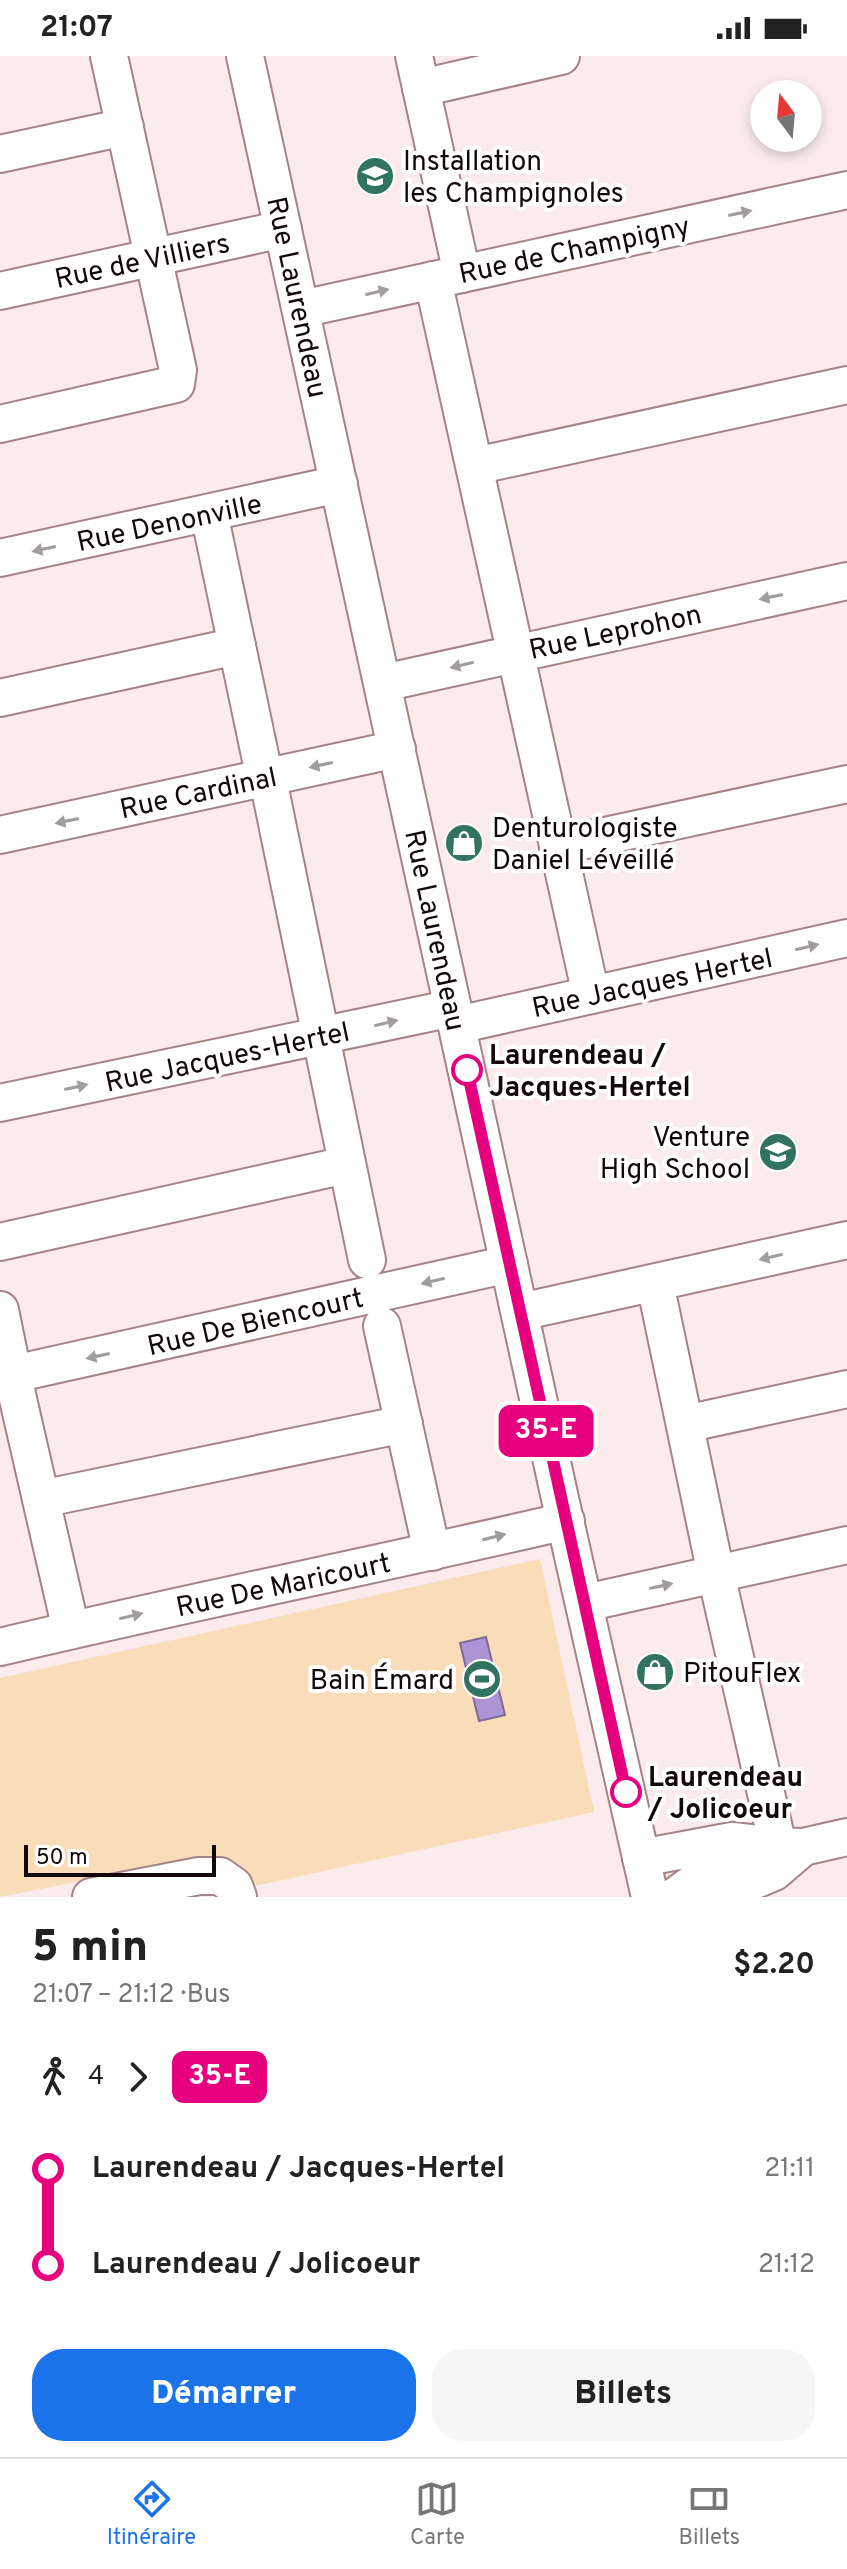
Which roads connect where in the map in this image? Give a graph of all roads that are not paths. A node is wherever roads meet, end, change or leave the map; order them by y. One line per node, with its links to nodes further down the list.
1 (109, 56): 5 (street)
2 (245, 56): 8 (street, Rue Laurendeau)
3 (561, 56): 4 (street)
4 (417, 72): 10 (street)
5 (125, 127): 6 (street); 9 (street)
6 (0, 154)
7 (847, 190): 10 (street, Rue de Champigny, one-way to 7)
8 (283, 229): 9 (street, Rue de Villiers); 12 (street, Rue Laurendeau)
9 (153, 257): 11 (street, Rue de Villiers); 14 (street)
10 (448, 277): 12 (street, Rue de Champigny, one-way to 10); 15 (street)
11 (0, 291)
12 (301, 309): 16 (street, Rue Laurendeau)
13 (847, 385): 15 (street)
14 (0, 424)
15 (475, 466): 21 (street)
16 (339, 484): 17 (street, Rue Denonville); 22 (street, Rue Laurendeau)
17 (209, 513): 18 (street, Rue Denonville, one-way to 18); 20 (street)
18 (0, 558)
19 (847, 581): 21 (street, Rue Leprohon, one-way to 21)
20 (237, 646): 23 (street); 25 (street)
21 (515, 653): 22 (street, Rue Leprohon, one-way to 22); 28 (street)
22 (383, 683): 24 (street, Rue Laurendeau)
23 (0, 698)
24 (397, 749): 25 (street, Rue Cardinal, one-way to 25); 31 (street, Rue Laurendeau)
25 (266, 777): 27 (street, Rue Cardinal, one-way to 27); 32 (street)
26 (847, 784): 28 (street)
27 (0, 835)
28 (558, 846): 30 (street)
29 (847, 938): 30 (street, Rue Jacques Hertel, one-way to 29)
30 (591, 995): 31 (street, Rue Jacques Hertel)
31 (455, 1016): 32 (street, Rue Jacques-Hertel, one-way to 31); 38 (street, Rue Laurendeau)
32 (320, 1038): 33 (street, Rue Jacques-Hertel, one-way to 32); 34 (street)
33 (0, 1103)
34 (346, 1165): 36 (street); 37 (street)
35 (847, 1240): 39 (street, one-way to 39)
36 (0, 1242)
37 (367, 1260)
38 (509, 1264): 41 (street, Rue Laurendeau); 43 (street, Rue De Biencourt, one-way to 43)
39 (655, 1283): 41 (street); 46 (street)
40 (0, 1310): 43 (street)
41 (520, 1312): 48 (street, Rue Laurendeau)
42 (382, 1326): 45 (street)
43 (7, 1375): 47 (street)
44 (847, 1389): 46 (street)
45 (404, 1424): 47 (street); 50 (street)
46 (685, 1424): 51 (street)
47 (41, 1499): 53 (street)
48 (566, 1521): 50 (street, Rue De Maricourt, one-way to 48); 52 (street, Rue Laurendeau)
49 (847, 1545): 51 (street)
50 (432, 1552): 53 (street, Rue De Maricourt, one-way to 50)
51 (716, 1574): 52 (street, one-way to 51); 57 (street)
52 (585, 1603): 56 (street, Rue Laurendeau)
53 (71, 1630): 54 (street, Rue De Maricourt)
54 (0, 1647)
55 (847, 1837): 57 (street)
56 (641, 1858): 57 (street); 61 (street, Rue Laurendeau)
57 (784, 1860): 62 (street); 63 (street)
58 (146, 1891): 59 (street); 60 (street)
59 (91, 1897)
60 (238, 1897)
61 (650, 1897)
62 (674, 1897)
63 (715, 1897)

